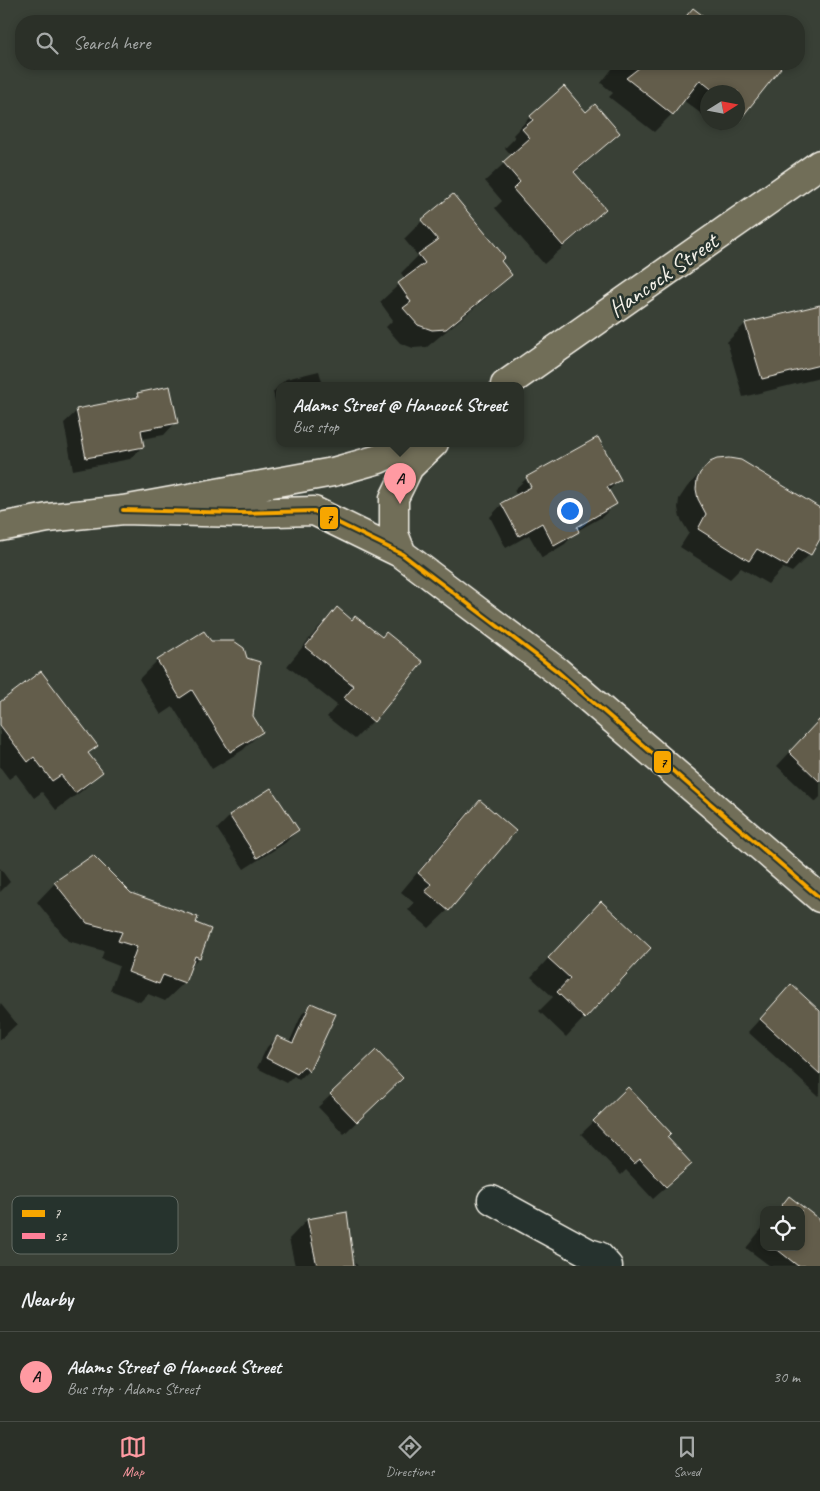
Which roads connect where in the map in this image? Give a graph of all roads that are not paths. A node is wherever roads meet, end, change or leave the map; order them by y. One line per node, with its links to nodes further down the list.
1 (820, 164): 2 (main road, Hancock Street)
2 (509, 382)
3 (404, 447): 5 (main road)
4 (430, 447): 7 (main road)
5 (123, 510): 6 (main road); 7 (main road)
6 (0, 527)
7 (402, 554): 8 (main road)
8 (820, 898)
9 (492, 1200): 10 (street)
10 (608, 1266)

